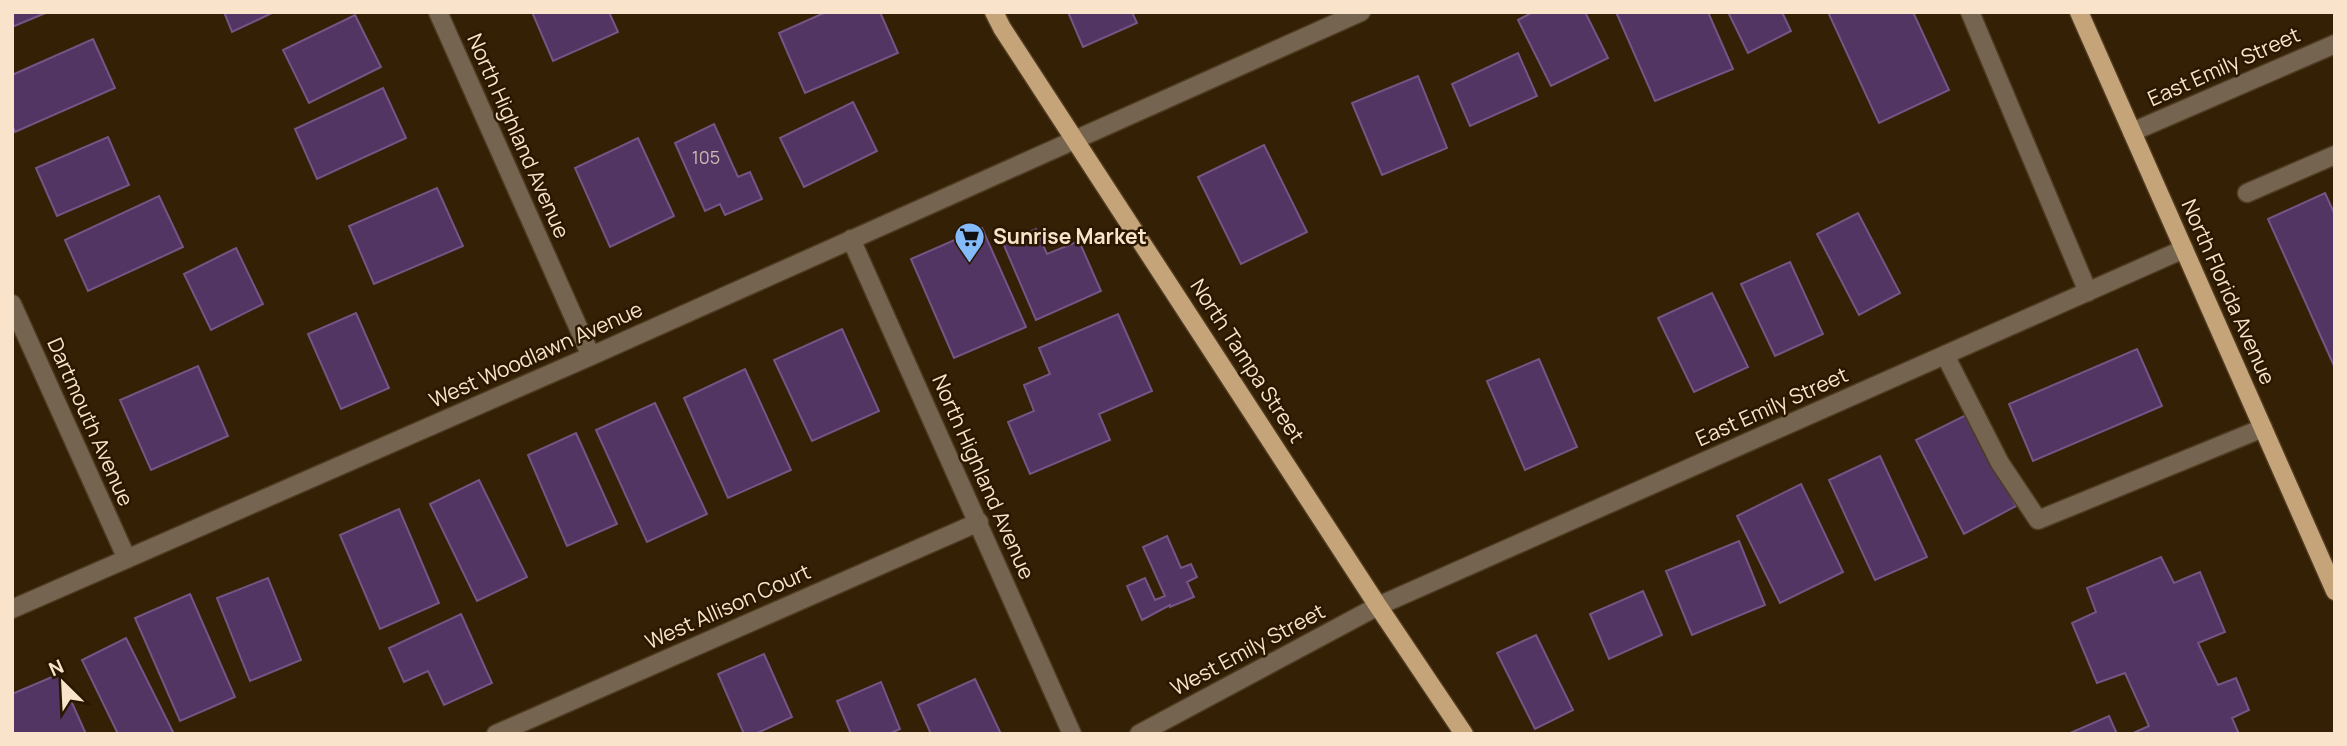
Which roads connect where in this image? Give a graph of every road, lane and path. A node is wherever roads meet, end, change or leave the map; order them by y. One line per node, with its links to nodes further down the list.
1 (438, 12): 16 (street, North Highland Avenue)
2 (994, 12): 8 (main road, North Tampa Street)
3 (1361, 12): 8 (street, West Woodlawn Avenue)
4 (1970, 12): 13 (street)
5 (2079, 12): 7 (main road, North Florida Avenue)
6 (2335, 44): 7 (street, East Emily Street)
7 (2132, 132): 12 (main road, North Florida Avenue)
8 (1076, 139): 11 (street, West Woodlawn Avenue); 21 (main road, North Tampa Street)
9 (2335, 155): 10 (street)
10 (2248, 193)
11 (851, 239): 16 (street, West Woodlawn Avenue); 18 (street, North Highland Avenue)
12 (2184, 250): 13 (street, East Emily Street); 17 (main road, North Florida Avenue)
13 (2088, 292): 15 (street, East Emily Street)
14 (12, 304): 19 (street, Dartmouth Avenue)
15 (1945, 355): 17 (street); 21 (street, East Emily Street)
16 (591, 356): 19 (street, West Woodlawn Avenue)
17 (2263, 428): 20 (main road, North Florida Avenue)
18 (979, 522): 23 (street, West Allison Court); 24 (street, North Highland Avenue)
19 (127, 559): 22 (street, West Woodlawn Avenue)
20 (2335, 591)
21 (1378, 606): 25 (street, West Emily Street); 26 (main road, North Tampa Street)
22 (12, 609)
23 (496, 734)
24 (1072, 734)
25 (1139, 734)
26 (1464, 734)

